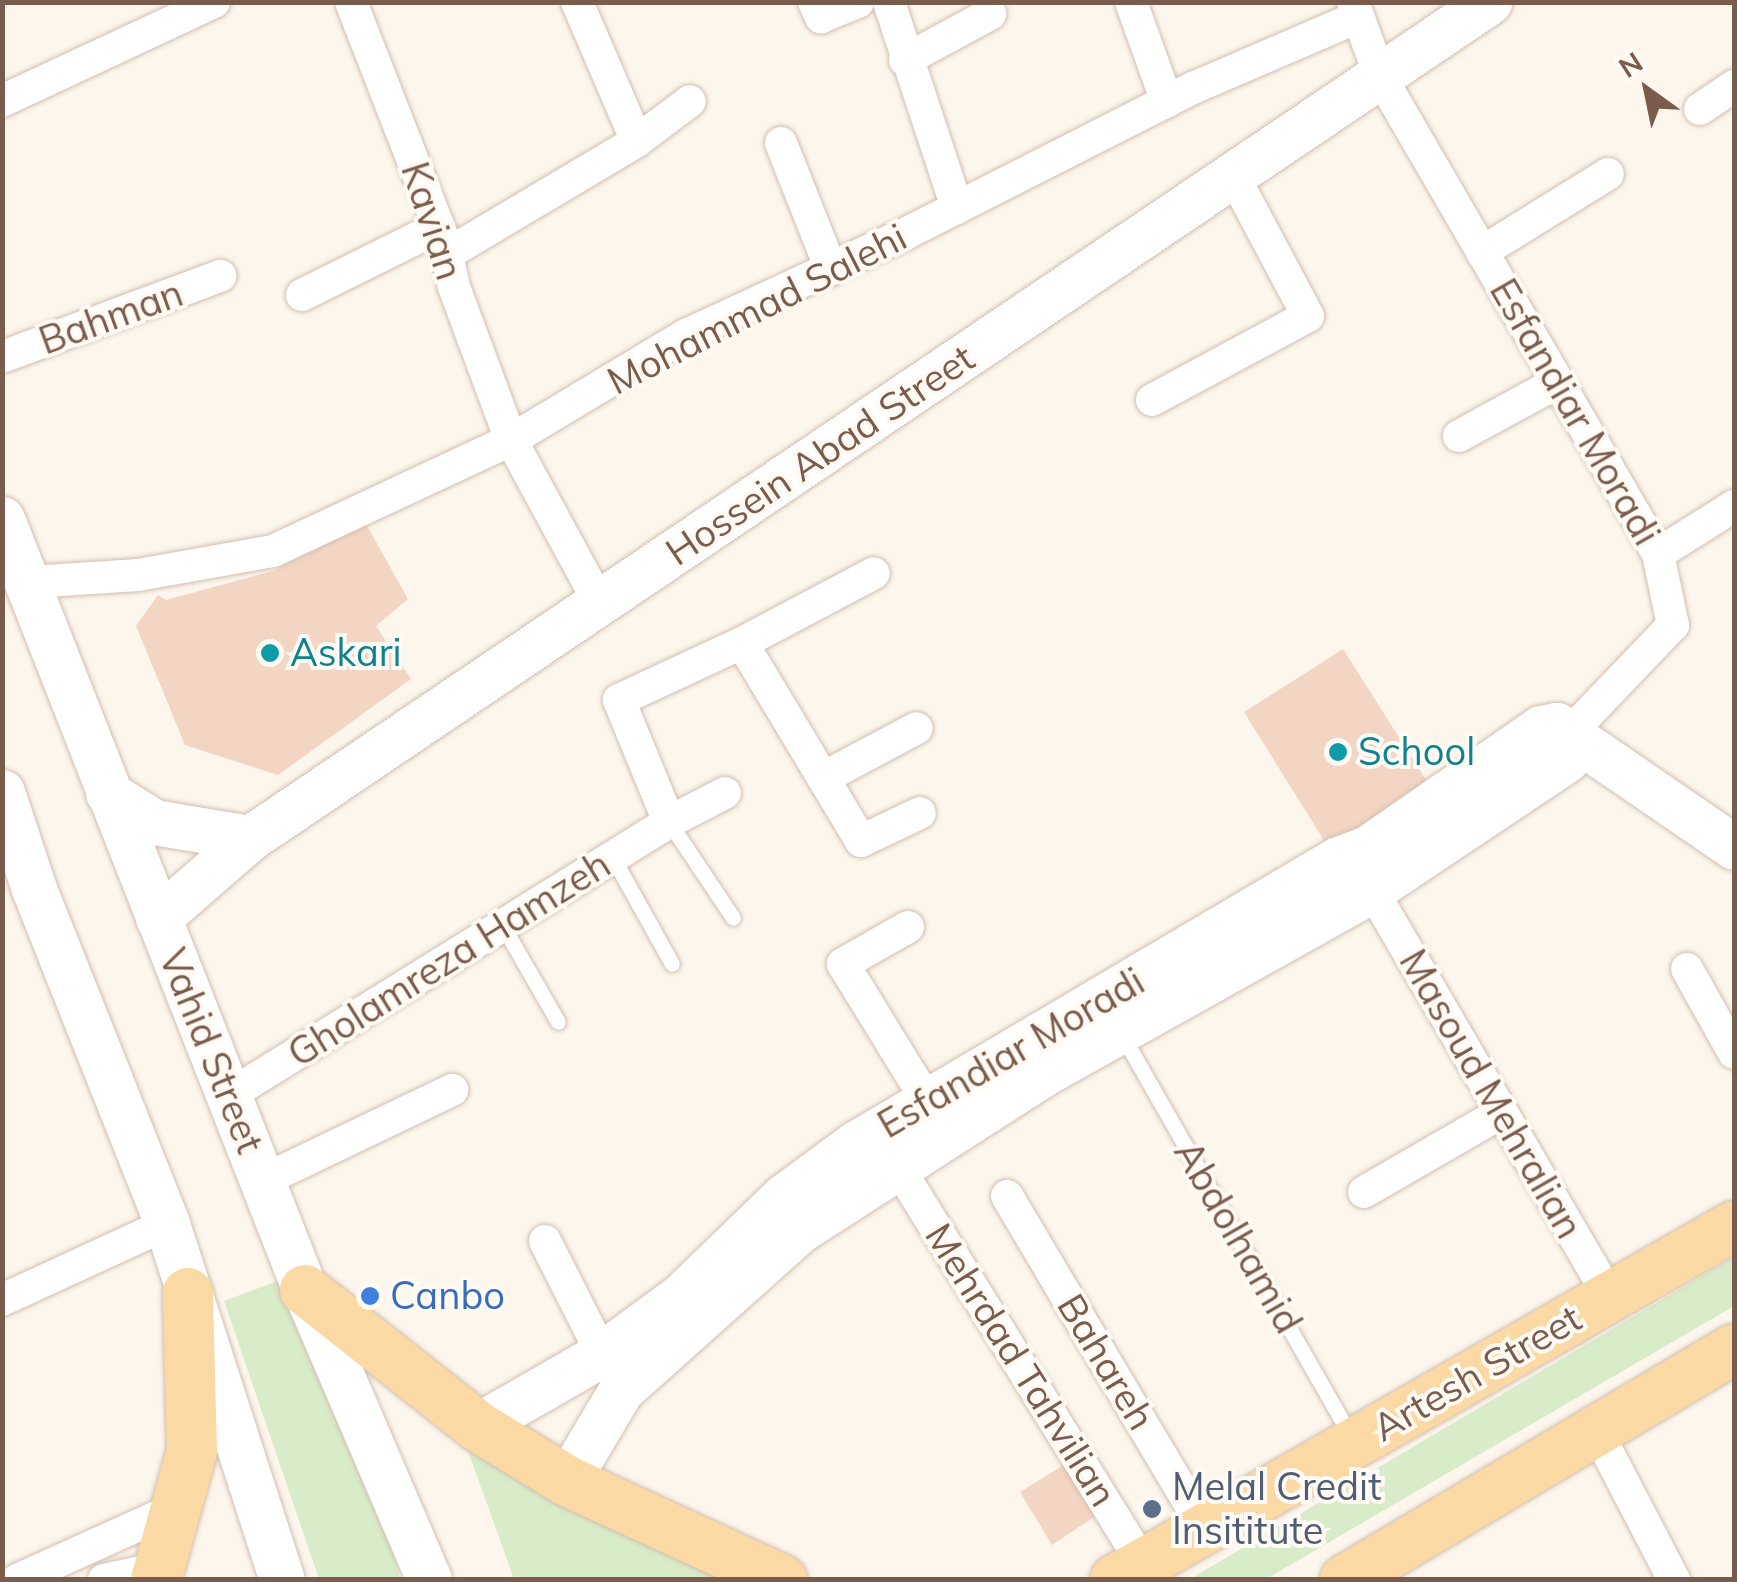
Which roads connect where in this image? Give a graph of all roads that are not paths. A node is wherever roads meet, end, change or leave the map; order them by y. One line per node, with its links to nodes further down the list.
1 (214, 2): 15 (street)
2 (351, 2): 23 (street, Kavian)
3 (577, 2): 18 (street)
4 (814, 2): 5 (street)
5 (858, 2)
6 (888, 2): 11 (street)
7 (1131, 2): 16 (street)
8 (1488, 2): 12 (main road, Hossein Abad Street)
9 (1355, 10): 12 (street, Esfandiar Moradi); 16 (street, Mohammad Salehi)
10 (990, 14): 11 (street)
11 (905, 60): 22 (street)
12 (1380, 76): 21 (main road, Hossein Abad Street); 24 (street, Esfandiar Moradi)
13 (1734, 86): 17 (street)
14 (690, 100): 18 (street)
15 (2, 101)
16 (1167, 102): 22 (street, Mohammad Salehi)
17 (1700, 109)
18 (637, 142): 23 (street)
19 (782, 143): 25 (street)
20 (1608, 174): 24 (street)
21 (1233, 175): 30 (street); 38 (main road, Hossein Abad Street)
22 (958, 208): 25 (street, Mohammad Salehi)
23 (443, 241): 27 (street); 32 (street, Kavian)
24 (1482, 252): 29 (street, Esfandiar Moradi)
25 (831, 269): 32 (street, Mohammad Salehi)
26 (220, 276): 28 (street, Bahman)
27 (302, 295)
28 (2, 358)
29 (1558, 382): 31 (street); 35 (street, Esfandiar Moradi)
30 (1152, 400)
31 (1459, 436)
32 (511, 440): 37 (street, Mohammad Salehi); 38 (street, Kavian)
33 (1734, 506): 35 (street)
34 (2, 519): 37 (main road, Vahid Street)
35 (1658, 554): 41 (street, Esfandiar Moradi)
36 (874, 573): 39 (street)
37 (30, 582): 44 (main road, Vahid Street)
38 (600, 604): 48 (main road, Hossein Abad Street)
39 (742, 643): 42 (street); 47 (street)
40 (918, 728): 42 (street)
41 (1569, 734): 49 (main road); 51 (main road, Esfandiar Moradi); 63 (main road, Esfandiar Moradi)
42 (823, 778): 46 (street)
43 (2, 792): 69 (main road)
44 (108, 793): 48 (main road); 52 (main road, Vahid Street)
45 (725, 793): 47 (street, Gholamreza Hamzeh)
46 (920, 813)
47 (669, 822): 50 (street, Gholamreza Hamzeh); 53 (lane)
48 (250, 838): 52 (main road, Hossein Abad Street)
49 (1734, 848)
50 (613, 858): 54 (street, Gholamreza Hamzeh); 56 (lane)
51 (1372, 890): 59 (main road, Esfandiar Moradi); 64 (street, Masoud Mehralian)
52 (158, 918): 62 (main road, Vahid Street)
53 (733, 918)
54 (504, 928): 58 (lane); 62 (street, Gholamreza Hamzeh)
55 (908, 928): 63 (street)
56 (672, 964)
57 (1687, 968): 60 (street)
58 (558, 1022)
59 (1120, 1032): 65 (main road, Esfandiar Moradi); 80 (lane, Abdolhamid)
60 (1734, 1052)
61 (452, 1090): 66 (street)
62 (228, 1096): 66 (main road, Vahid Street)
63 (928, 1102): 77 (main road, Esfandiar Moradi)
64 (1501, 1113): 67 (street); 74 (street, Masoud Mehralian)
65 (898, 1167): 81 (main road, Esfandiar Moradi); 84 (street, Mehrdad Tahvilian)
66 (262, 1181): 72 (main road, Vahid Street)
67 (1364, 1192)
68 (1006, 1196): 83 (street, Bahareh)
69 (167, 1224): 73 (main road); 75 (street)
70 (1734, 1226): 74 (main road, Artesh Street)
71 (546, 1241): 77 (street)
72 (305, 1290): 78 (main road); 89 (main road, Vahid Street)
73 (188, 1293): 82 (main road); 88 (main road)
74 (1610, 1297): 80 (main road, Artesh Street)
75 (2, 1300)
76 (1734, 1348): 79 (main road)
77 (602, 1354): 78 (main road, Esfandiar Moradi)
78 (477, 1426): 81 (main road)
79 (1596, 1430): 91 (main road); 92 (street)
80 (1356, 1443): 83 (main road, Artesh Street)
81 (567, 1481): 90 (main road)
82 (179, 1507): 85 (main road); 86 (street)
83 (1205, 1529): 84 (main road, Artesh Street)
84 (1129, 1572)
85 (158, 1574): 87 (street)
86 (17, 1580)
87 (104, 1580)
88 (282, 1580)
89 (429, 1580)
90 (782, 1580)
91 (1345, 1580)
92 (1674, 1580)

